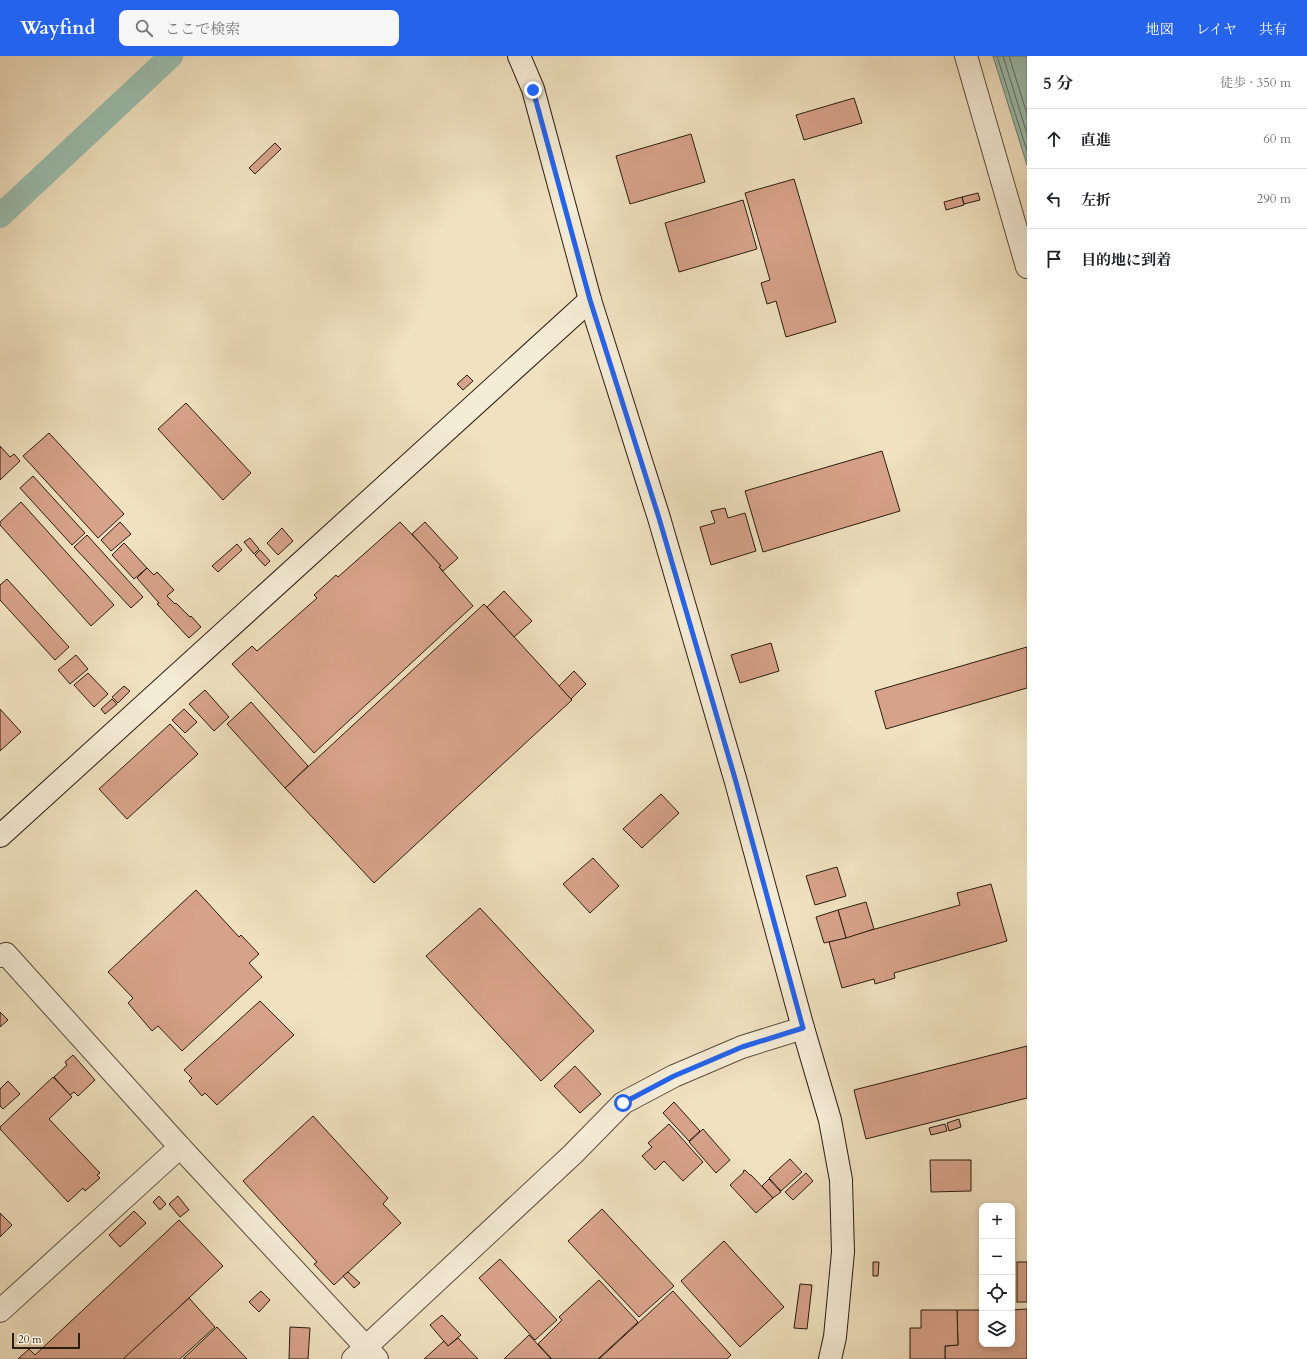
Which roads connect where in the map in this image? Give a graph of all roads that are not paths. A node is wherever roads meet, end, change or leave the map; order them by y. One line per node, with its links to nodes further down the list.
1 (518, 56): 4 (street)
2 (966, 56): 3 (street)
3 (1027, 267)
4 (590, 300): 5 (street); 7 (street)
5 (0, 836)
6 (0, 956): 8 (street)
7 (803, 1028): 10 (street); 11 (street)
8 (180, 1147): 9 (street); 10 (street)
9 (0, 1311)
10 (365, 1355)
11 (830, 1359)

